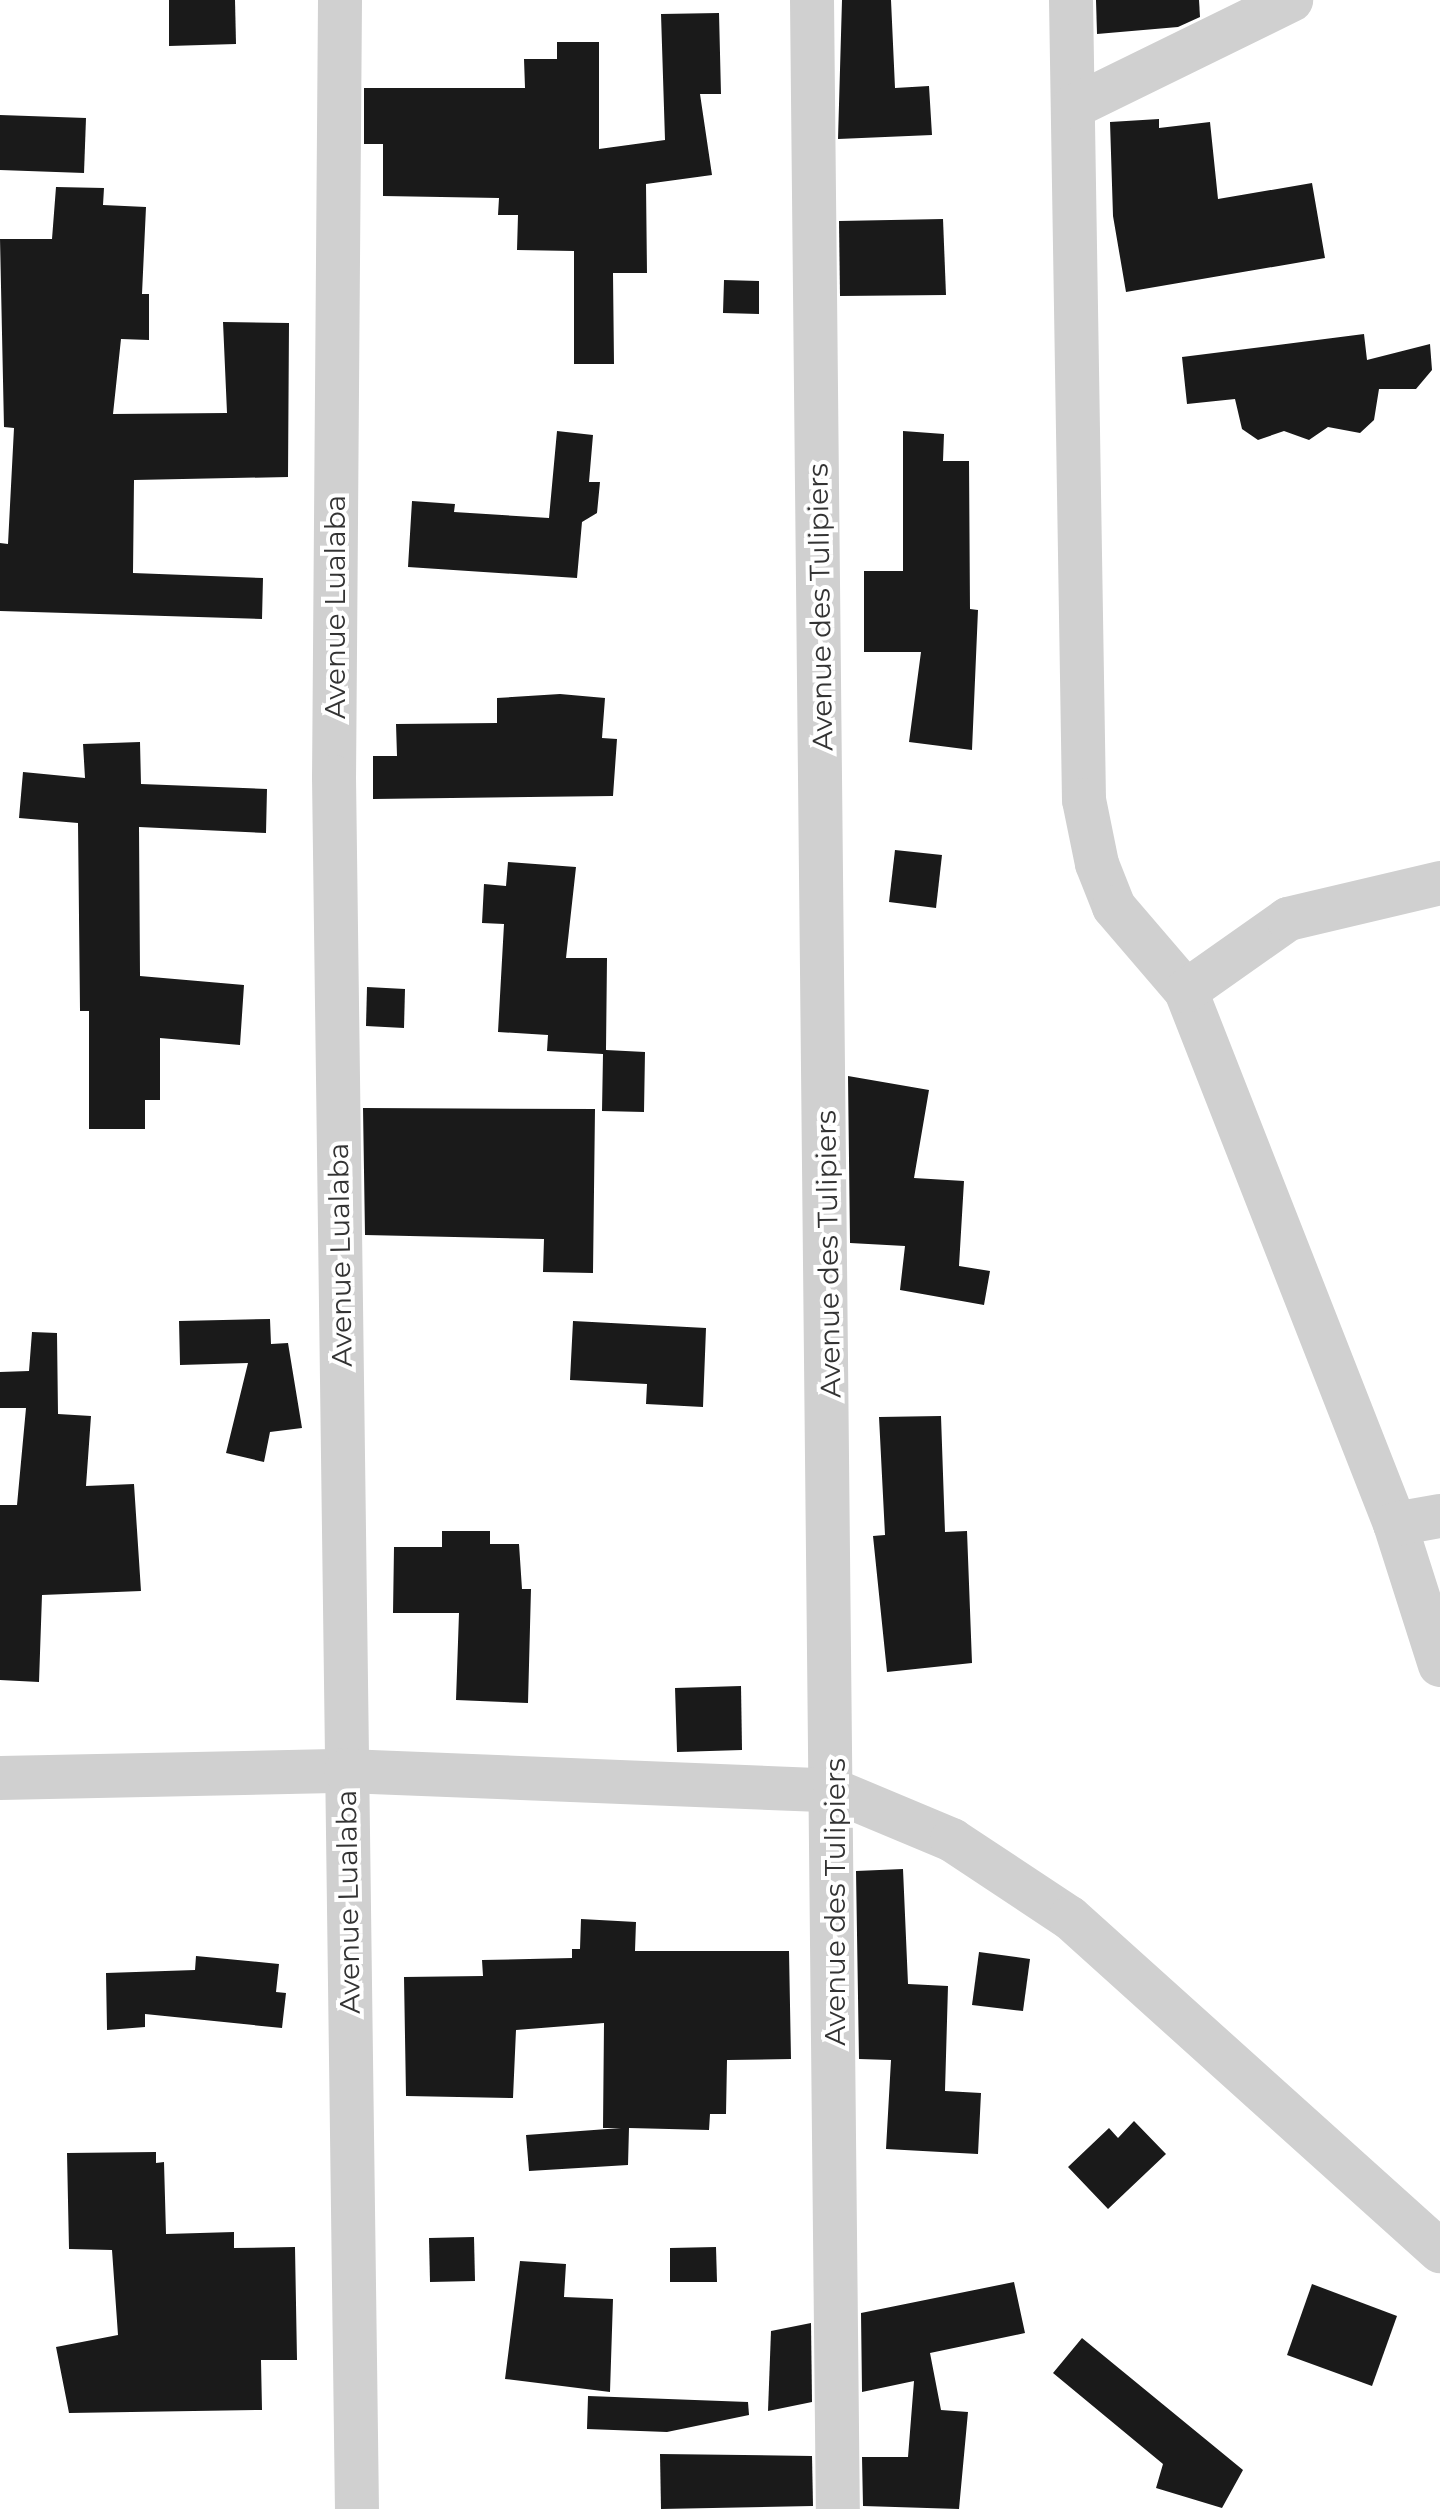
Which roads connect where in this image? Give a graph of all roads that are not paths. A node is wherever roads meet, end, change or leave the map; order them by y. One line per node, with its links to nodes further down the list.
1 (340, 0): 11 (street, Avenue Lualaba)
2 (812, 0): 13 (street, Avenue des Tulipiers)
3 (1071, 0): 5 (street)
4 (1291, 0): 5 (street)
5 (1073, 107): 7 (street)
6 (1440, 883): 7 (street)
7 (1186, 991): 9 (street)
8 (1440, 1516): 9 (street)
9 (1395, 1524): 10 (street)
10 (1440, 1665)
11 (346, 1771): 12 (street); 13 (street); 15 (street, Avenue Lualaba)
12 (0, 1778)
13 (835, 1791): 14 (street); 16 (street, Avenue des Tulipiers)
14 (1440, 2251)
15 (357, 2509)
16 (838, 2509)

